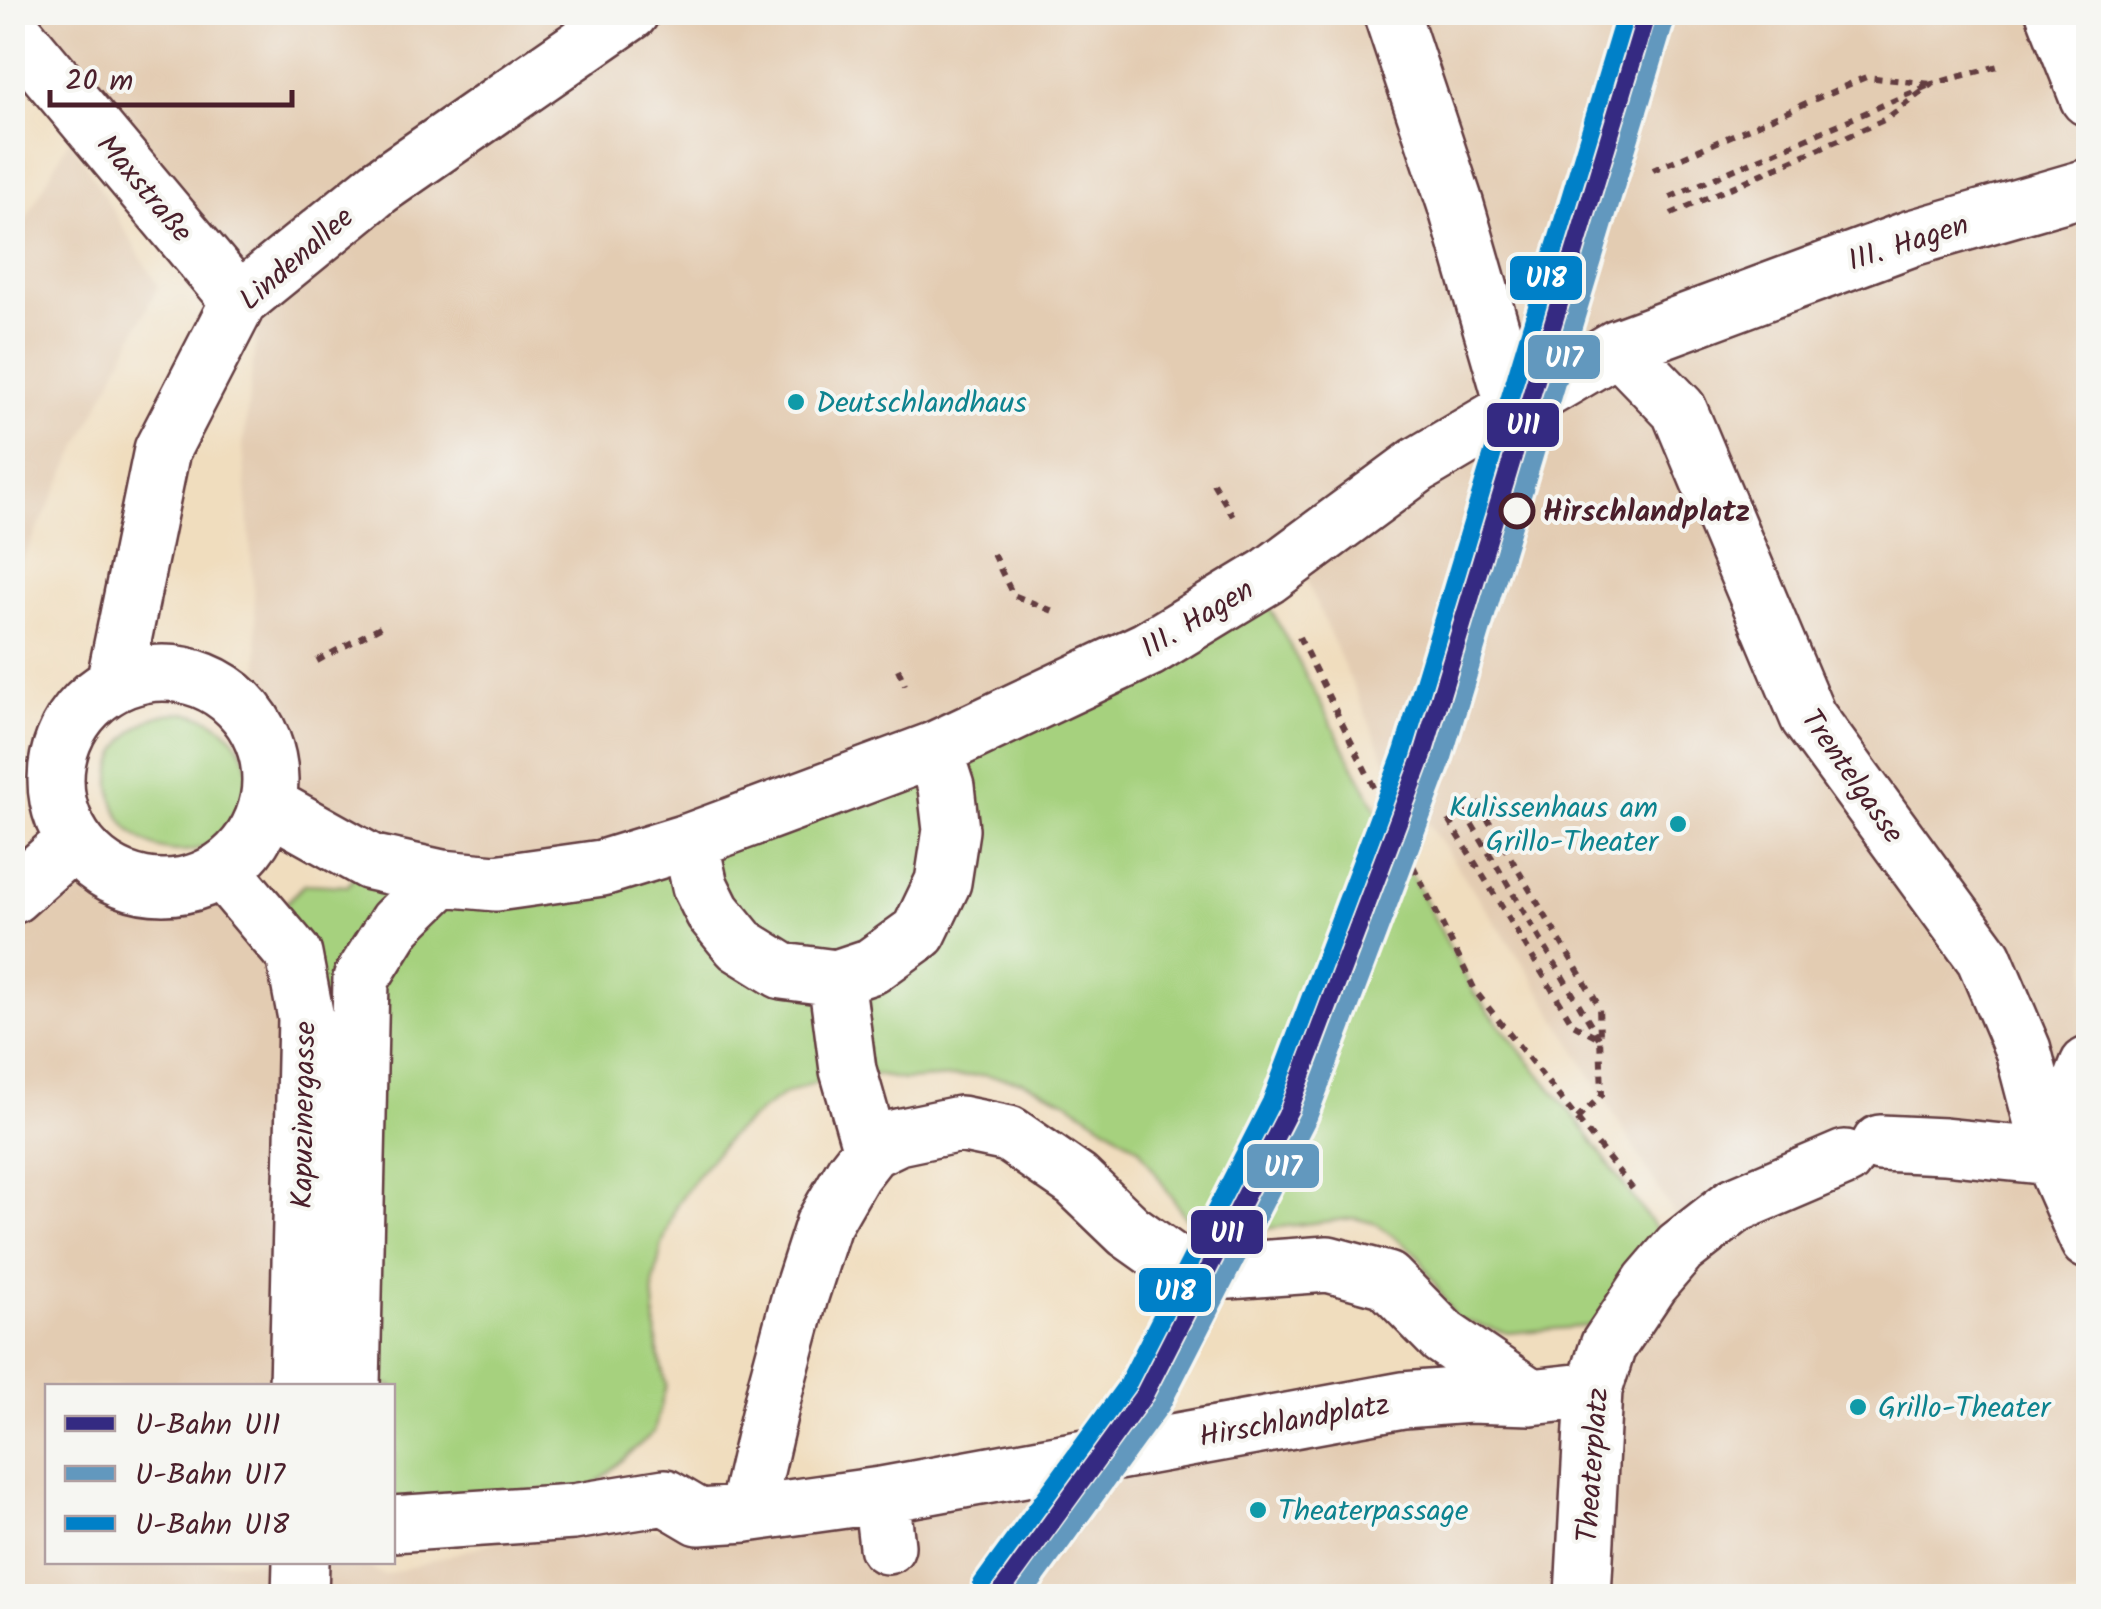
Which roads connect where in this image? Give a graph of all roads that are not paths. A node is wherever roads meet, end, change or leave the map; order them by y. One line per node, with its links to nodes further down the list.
1 (631, 12): 7 (street, Lindenallee)
2 (1391, 12): 9 (street)
3 (2054, 12): 5 (street)
4 (12, 30): 7 (street, Maxstraße)
5 (2088, 98)
6 (2088, 187): 8 (street, III. Hagen)
7 (239, 300): 10 (street, Lindenallee)
8 (1618, 348): 9 (street, III. Hagen); 21 (street, Trentelgasse)
9 (1514, 408): 11 (street, III. Hagen)
10 (114, 684): 12 (street); 13 (street)
11 (934, 750): 14 (street, III. Hagen); 18 (street)
12 (268, 805): 15 (street); 16 (street, III. Hagen)
13 (74, 841): 15 (street); 17 (street)
14 (690, 841): 16 (street, III. Hagen); 18 (street)
15 (222, 870): 23 (street, Kapuzinergasse)
16 (442, 878): 24 (street, Kapuzinergasse)
17 (12, 896)
18 (836, 978): 20 (street)
19 (2088, 1066): 21 (street)
20 (870, 1150): 26 (street); 27 (street)
21 (2050, 1157): 22 (street); 25 (street, Theaterplatz)
22 (2088, 1242)
23 (296, 1384)
24 (352, 1384)
25 (1594, 1390): 26 (street, Hirschlandplatz); 31 (street, Theaterplatz)
26 (1532, 1397): 27 (street, Hirschlandplatz)
27 (746, 1514): 28 (street, Hirschlandplatz)
28 (395, 1524)
29 (300, 1564): 30 (street)
30 (300, 1596)
31 (1583, 1596)

